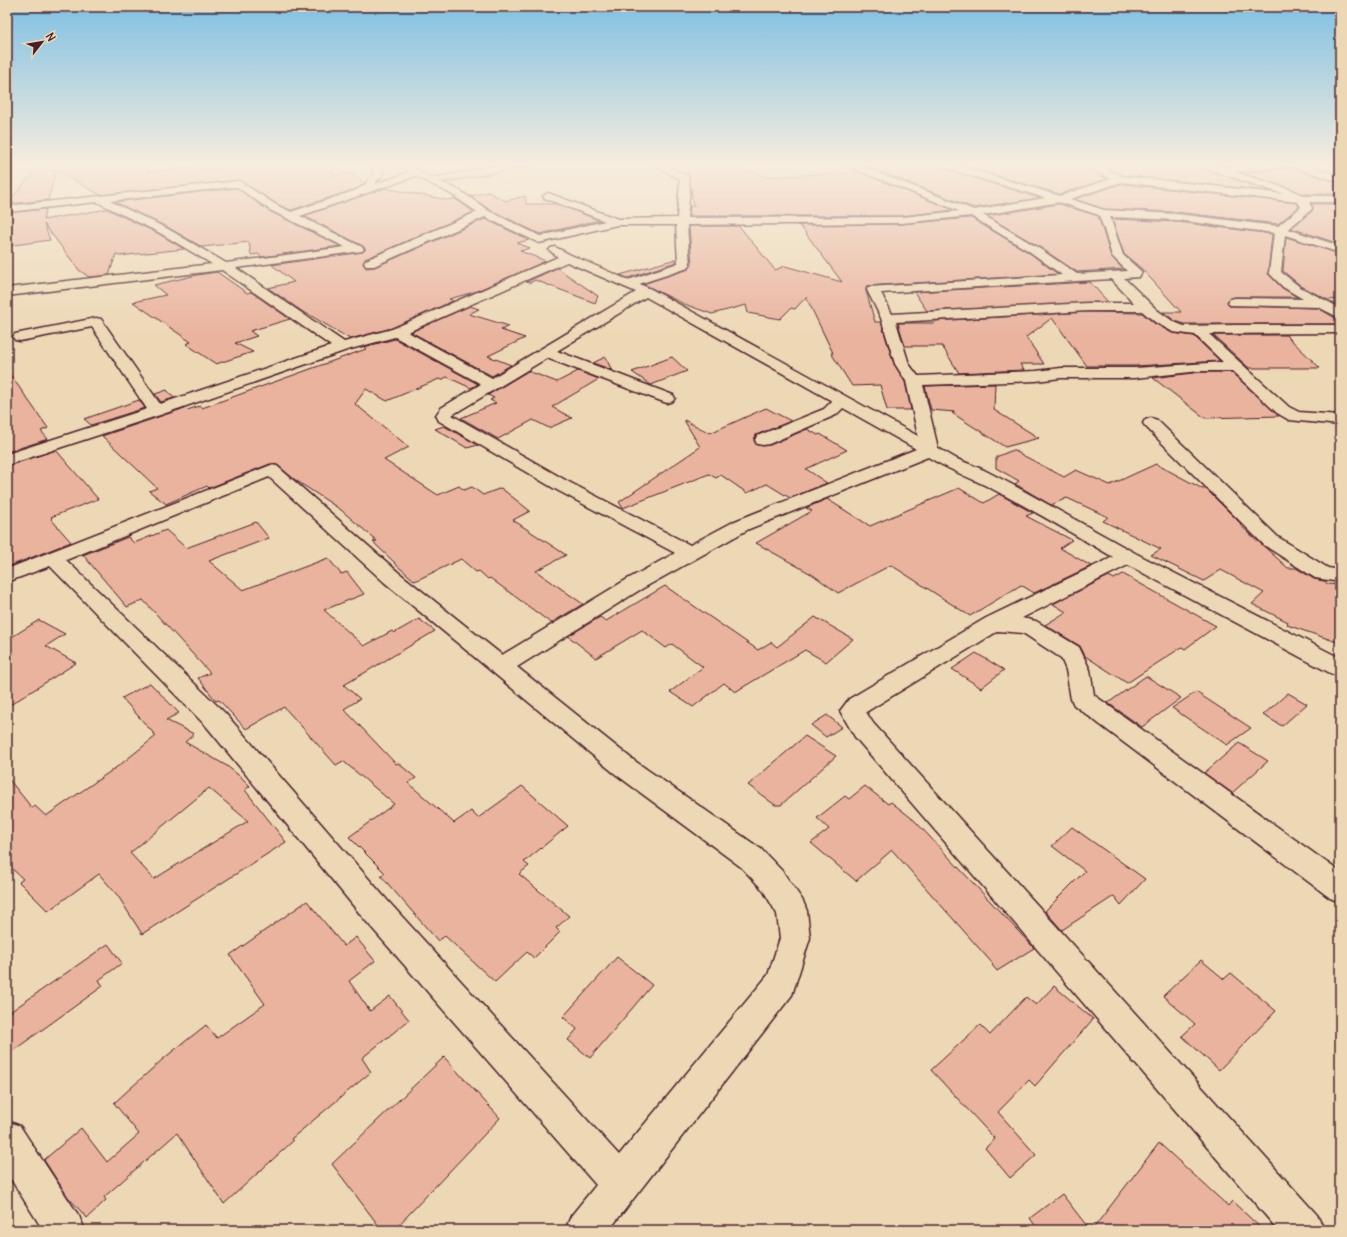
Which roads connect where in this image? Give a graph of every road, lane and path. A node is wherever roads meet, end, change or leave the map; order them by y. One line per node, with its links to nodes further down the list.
1 (145, 221): 18 (street)
2 (301, 221): 18 (street)
3 (467, 221): 17 (street)
4 (500, 221): 14 (street)
5 (614, 221): 12 (street)
6 (682, 221): 7 (street); 12 (street); 21 (street)
7 (742, 221)
8 (986, 221): 20 (street)
9 (1106, 221): 19 (street)
10 (1206, 221): 13 (street)
11 (1292, 221): 13 (street)
12 (617, 222): 14 (street)
13 (1280, 230): 15 (street); 25 (street)
14 (539, 240): 16 (street)
15 (1340, 250)
16 (567, 258): 21 (street); 31 (street)
17 (370, 263)
18 (222, 267): 22 (street); 33 (street)
19 (1115, 276): 20 (street); 26 (street)
20 (1075, 278): 28 (street)
21 (627, 284): 23 (street)
22 (7, 292)
23 (646, 292): 34 (street); 39 (street)
24 (1235, 302): 25 (street)
25 (1321, 303): 27 (street)
26 (1144, 307): 28 (street); 30 (street)
27 (1340, 314)
28 (888, 318): 36 (street)
29 (1340, 329): 30 (street)
30 (1198, 331): 35 (street)
31 (397, 332): 33 (street); 37 (street)
32 (20, 337): 40 (street)
33 (342, 347): 40 (street)
34 (545, 352): 37 (street); 38 (street)
35 (1234, 366): 36 (street); 41 (street)
36 (914, 381): 44 (street)
37 (492, 384): 46 (street)
38 (667, 398)
39 (842, 401): 43 (street); 44 (street)
40 (157, 411): 45 (street)
41 (1340, 420)
42 (1150, 423): 50 (street)
43 (763, 440)
44 (930, 450): 46 (street); 47 (street)
45 (7, 460)
46 (690, 553): 52 (street)
47 (1128, 557): 51 (street); 53 (street)
48 (53, 558): 49 (street); 52 (street); 56 (street)
49 (7, 576)
50 (1340, 576)
51 (994, 624): 54 (street); 59 (street)
52 (502, 666): 56 (street)
53 (1340, 668)
54 (1340, 889)
55 (7, 1139): 57 (street)
56 (620, 1184): 58 (street)
57 (65, 1230)
58 (585, 1230)
59 (1304, 1230)

